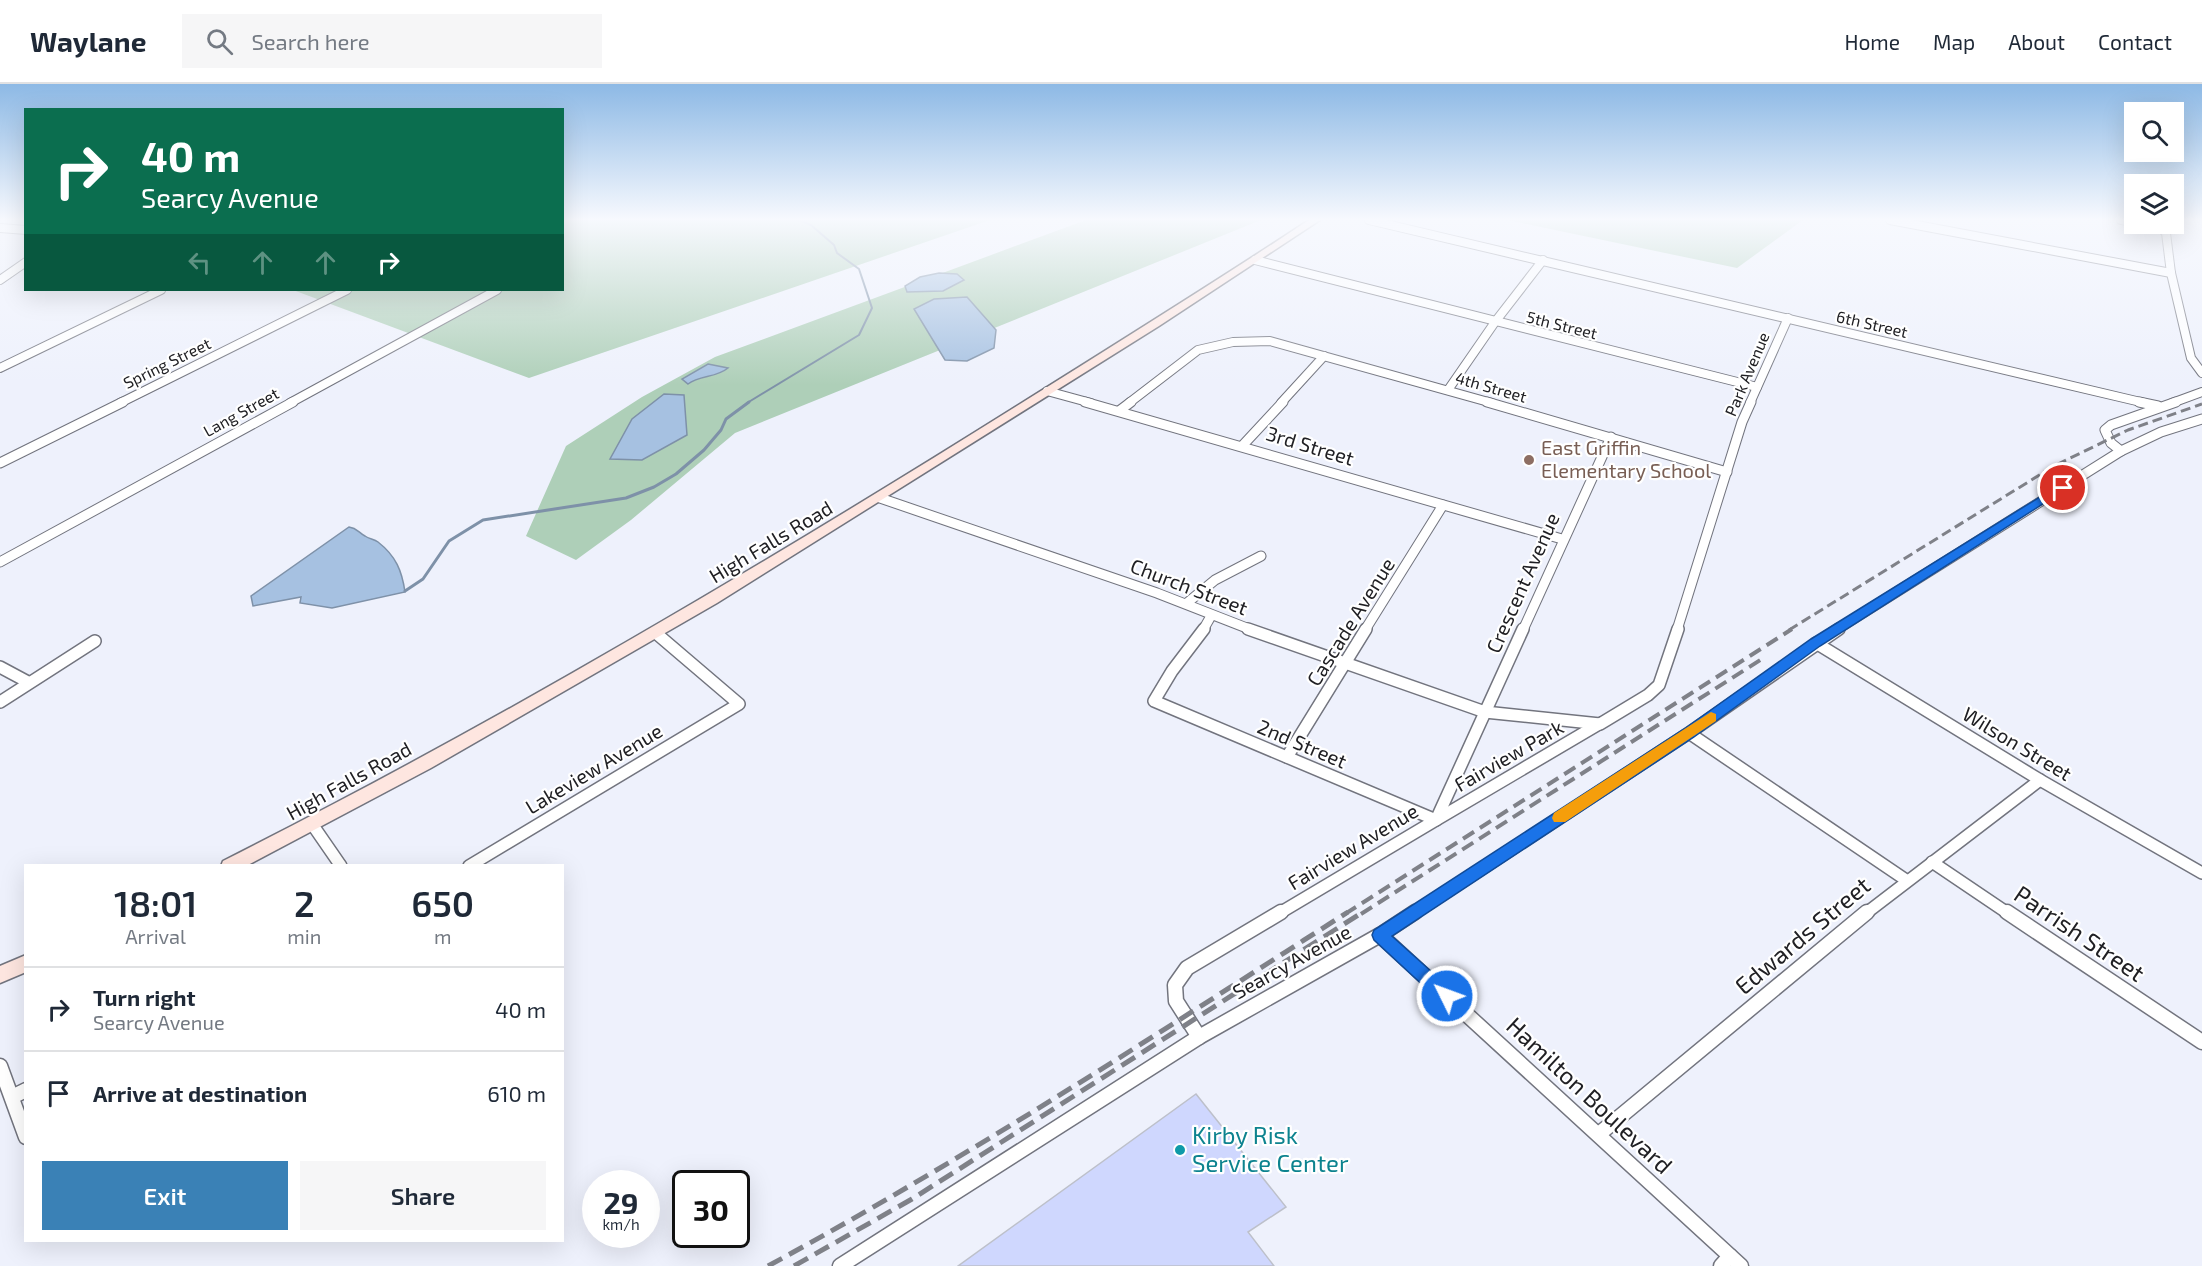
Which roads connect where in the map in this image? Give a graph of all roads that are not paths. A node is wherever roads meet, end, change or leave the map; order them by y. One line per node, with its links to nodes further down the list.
1 (1232, 275): 16 (street, High Falls Road)
2 (1311, 275): 10 (street, 5th Street)
3 (1531, 275): 10 (street)
4 (1607, 275): 9 (street, 6th Street)
5 (2172, 275): 13 (street)
6 (159, 291): 12 (street)
7 (345, 291): 24 (street, Spring Street)
8 (495, 291): 30 (street, Lang Street)
9 (1788, 318): 14 (street, Park Avenue); 18 (street, 6th Street)
10 (1495, 322): 14 (street, 5th Street); 15 (street)
11 (1324, 356): 15 (street, 4th Street); 19 (street, 4th Street); 22 (street)
12 (0, 368)
13 (2202, 374)
14 (1757, 387): 25 (street, Park Avenue)
15 (1448, 390): 21 (street, 4th Street)
16 (1047, 391): 19 (street, 3rd Street); 26 (street, High Falls Road)
17 (2202, 392): 18 (street)
18 (2158, 406): 23 (street)
19 (1119, 411): 22 (street, 3rd Street)
20 (2202, 419): 23 (street, Searcy Avenue)
21 (1611, 437): 25 (street, 4th Street); 28 (street, Crescent Avenue)
22 (1243, 445): 27 (street, 3rd Street)
23 (2121, 451): 35 (street, Searcy Avenue)
24 (0, 463)
25 (1726, 472): 41 (street, Park Avenue)
26 (880, 498): 31 (street, Church Street); 33 (street, High Falls Road)
27 (1443, 505): 28 (street, 3rd Street); 36 (street, Cascade Avenue)
28 (1562, 540): 40 (street, Crescent Avenue)
29 (1261, 556): 31 (street)
30 (0, 562)
31 (1187, 603): 32 (street, Church Street)
32 (1211, 616): 36 (street, Church Street); 43 (street, 2nd Street)
33 (657, 634): 46 (street, High Falls Road); 50 (street, Lakeview Avenue)
34 (95, 641): 38 (street)
35 (1816, 643): 42 (street, Searcy Avenue); 44 (street, Wilson Street)
36 (1347, 664): 40 (street, Church Street); 43 (street, Cascade Avenue)
37 (0, 668): 38 (street)
38 (28, 682): 39 (street)
39 (0, 702)
40 (1485, 712): 41 (street); 45 (street, Fairview Avenue)
41 (1600, 724): 45 (street, Fairview Park)
42 (1689, 733): 52 (street); 53 (street, Searcy Avenue)
43 (1287, 756): 45 (street, 2nd Street)
44 (2040, 780): 47 (street, Edwards Street); 51 (street, Wilson Street)
45 (1436, 820): 56 (street, Fairview Avenue)
46 (312, 824): 48 (street, High Falls Road); 49 (street)
47 (1932, 862): 52 (street, Edwards Street); 57 (street, Parrish Street)
48 (233, 864)
49 (340, 864)
50 (472, 864)
51 (2202, 873)
52 (1906, 880): 62 (street, Edwards Street)
53 (1380, 935): 56 (street, Searcy Avenue); 62 (street, Hamilton Boulevard)
54 (24, 964): 55 (street)
55 (0, 975)
56 (1199, 1037): 64 (street, Searcy Avenue)
57 (2202, 1042)
58 (0, 1066): 60 (street)
59 (24, 1091): 60 (street)
60 (12, 1097): 61 (street)
61 (24, 1131)
62 (1599, 1134): 63 (street, Hamilton Boulevard)
63 (1730, 1263)
64 (840, 1266)

